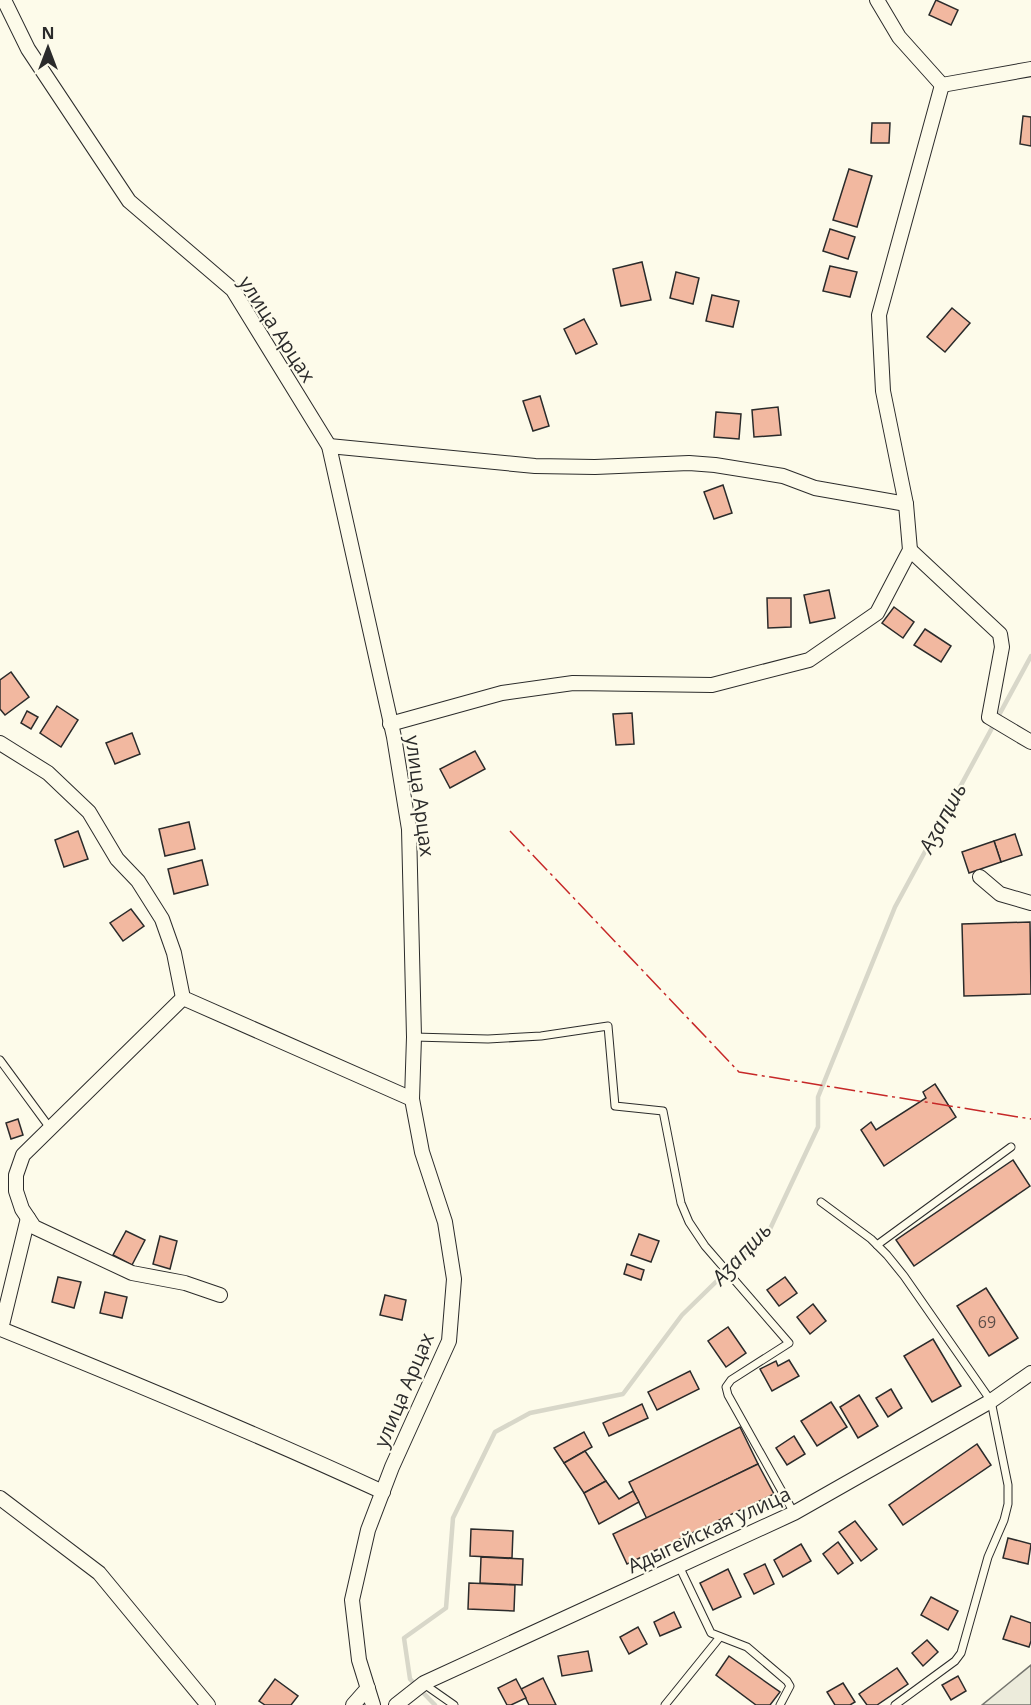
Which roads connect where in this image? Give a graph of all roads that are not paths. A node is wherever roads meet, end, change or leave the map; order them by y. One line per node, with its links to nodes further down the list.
1 (4, 0): 5 (street, улица Арцах)
2 (877, 0): 4 (street)
3 (1031, 69): 4 (street)
4 (942, 85): 6 (street)
5 (329, 446): 6 (street); 8 (street, улица Арцах)
6 (906, 504): 7 (street)
7 (910, 550): 8 (street); 10 (street)
8 (390, 724): 14 (street, улица Арцах)
9 (0, 742): 13 (street)
10 (1031, 742)
11 (980, 877): 12 (street)
12 (1031, 903)
13 (183, 998): 16 (street); 17 (street)
14 (414, 1037): 16 (street, улица Арцах); 27 (lane)
15 (0, 1060): 17 (lane)
16 (412, 1099): 25 (street, улица Арцах)
17 (50, 1128): 20 (street)
18 (1011, 1148): 21 (lane)
19 (821, 1202): 21 (lane)
20 (28, 1218): 22 (street); 25 (street)
21 (877, 1245): 24 (lane)
22 (220, 1295)
23 (1031, 1373): 24 (street, Адыгейская улица)
24 (992, 1401): 27 (street, Адыгейская улица); 39 (lane)
25 (383, 1492): 31 (street, улица Арцах)
26 (0, 1498): 33 (street)
27 (794, 1513): 28 (street, Адыгейская улица)
28 (679, 1566): 29 (lane); 30 (street, Адыгейская улица)
29 (720, 1637): 37 (lane); 38 (lane)
30 (422, 1685): 32 (street, Адыгейская улица); 36 (lane)
31 (368, 1688): 34 (street); 35 (street, улица Арцах)
32 (401, 1701)
33 (208, 1705)
34 (353, 1705)
35 (373, 1705)
36 (454, 1705)
37 (665, 1705)
38 (780, 1705)
39 (896, 1705)

